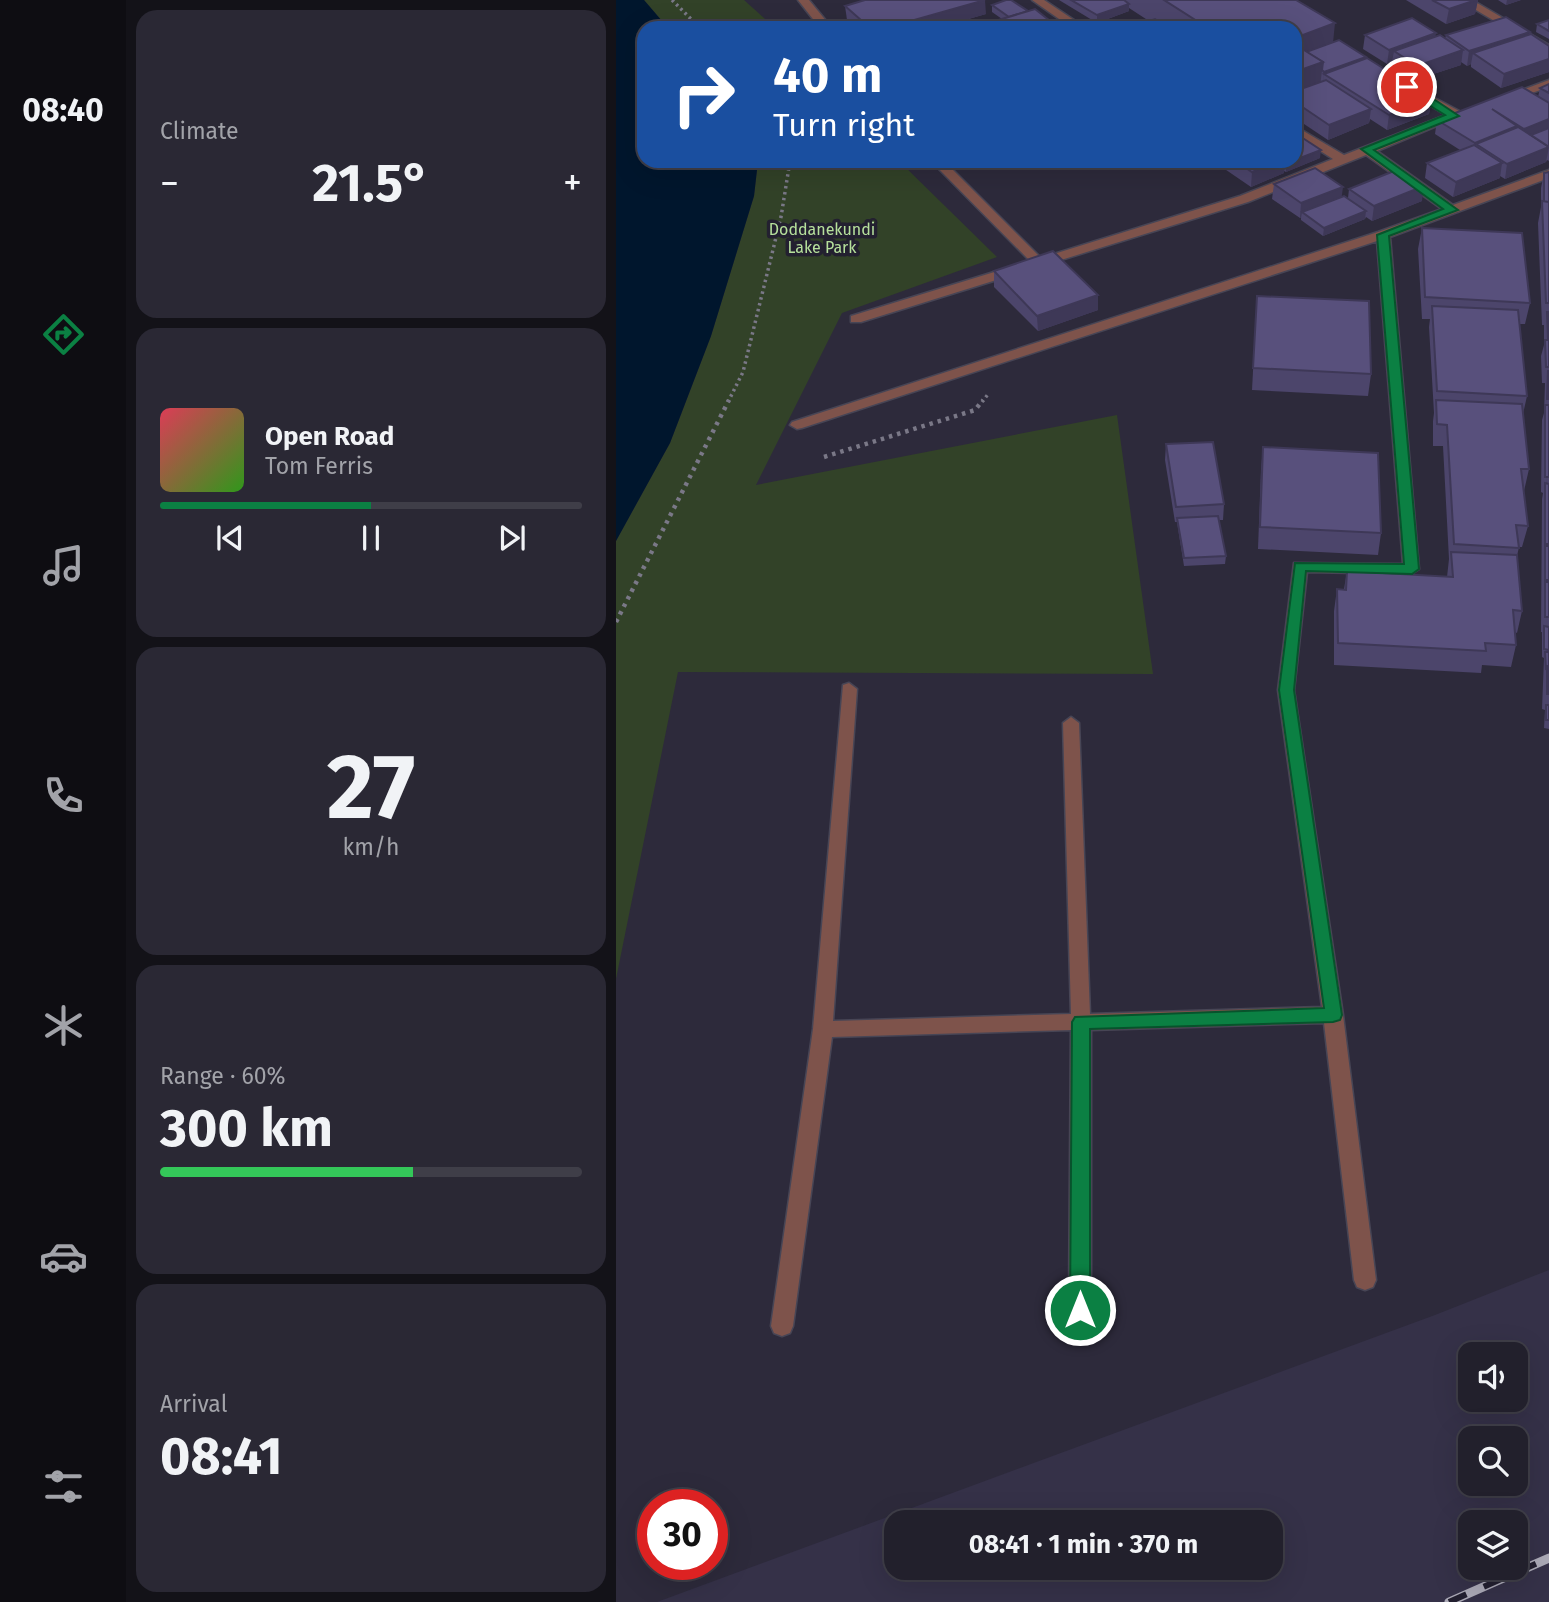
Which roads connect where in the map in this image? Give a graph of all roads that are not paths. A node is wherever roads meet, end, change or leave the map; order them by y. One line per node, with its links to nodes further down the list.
1 (803, 0): 4 (street)
2 (1037, 0): 5 (street)
3 (1464, 0): 6 (street)
4 (820, 21)
5 (1069, 21)
6 (1549, 50)
7 (1549, 83): 9 (street)
8 (1407, 87): 9 (street)
9 (1454, 116): 11 (street)
10 (1302, 134): 12 (street)
11 (1366, 149): 12 (street); 15 (street)
12 (1341, 159): 17 (street)
13 (944, 168): 17 (street)
14 (1549, 174): 15 (street)
15 (1452, 210): 16 (street)
16 (1383, 235): 19 (street); 22 (street)
17 (1040, 264): 18 (street)
18 (856, 319)
19 (797, 425)
20 (849, 689): 24 (street)
21 (1071, 723): 23 (street)
22 (1333, 1015): 23 (street); 25 (street)
23 (1081, 1022): 24 (street); 26 (street)
24 (823, 1029): 27 (street)
25 (1365, 1280)
26 (1080, 1310)
27 (782, 1326)

